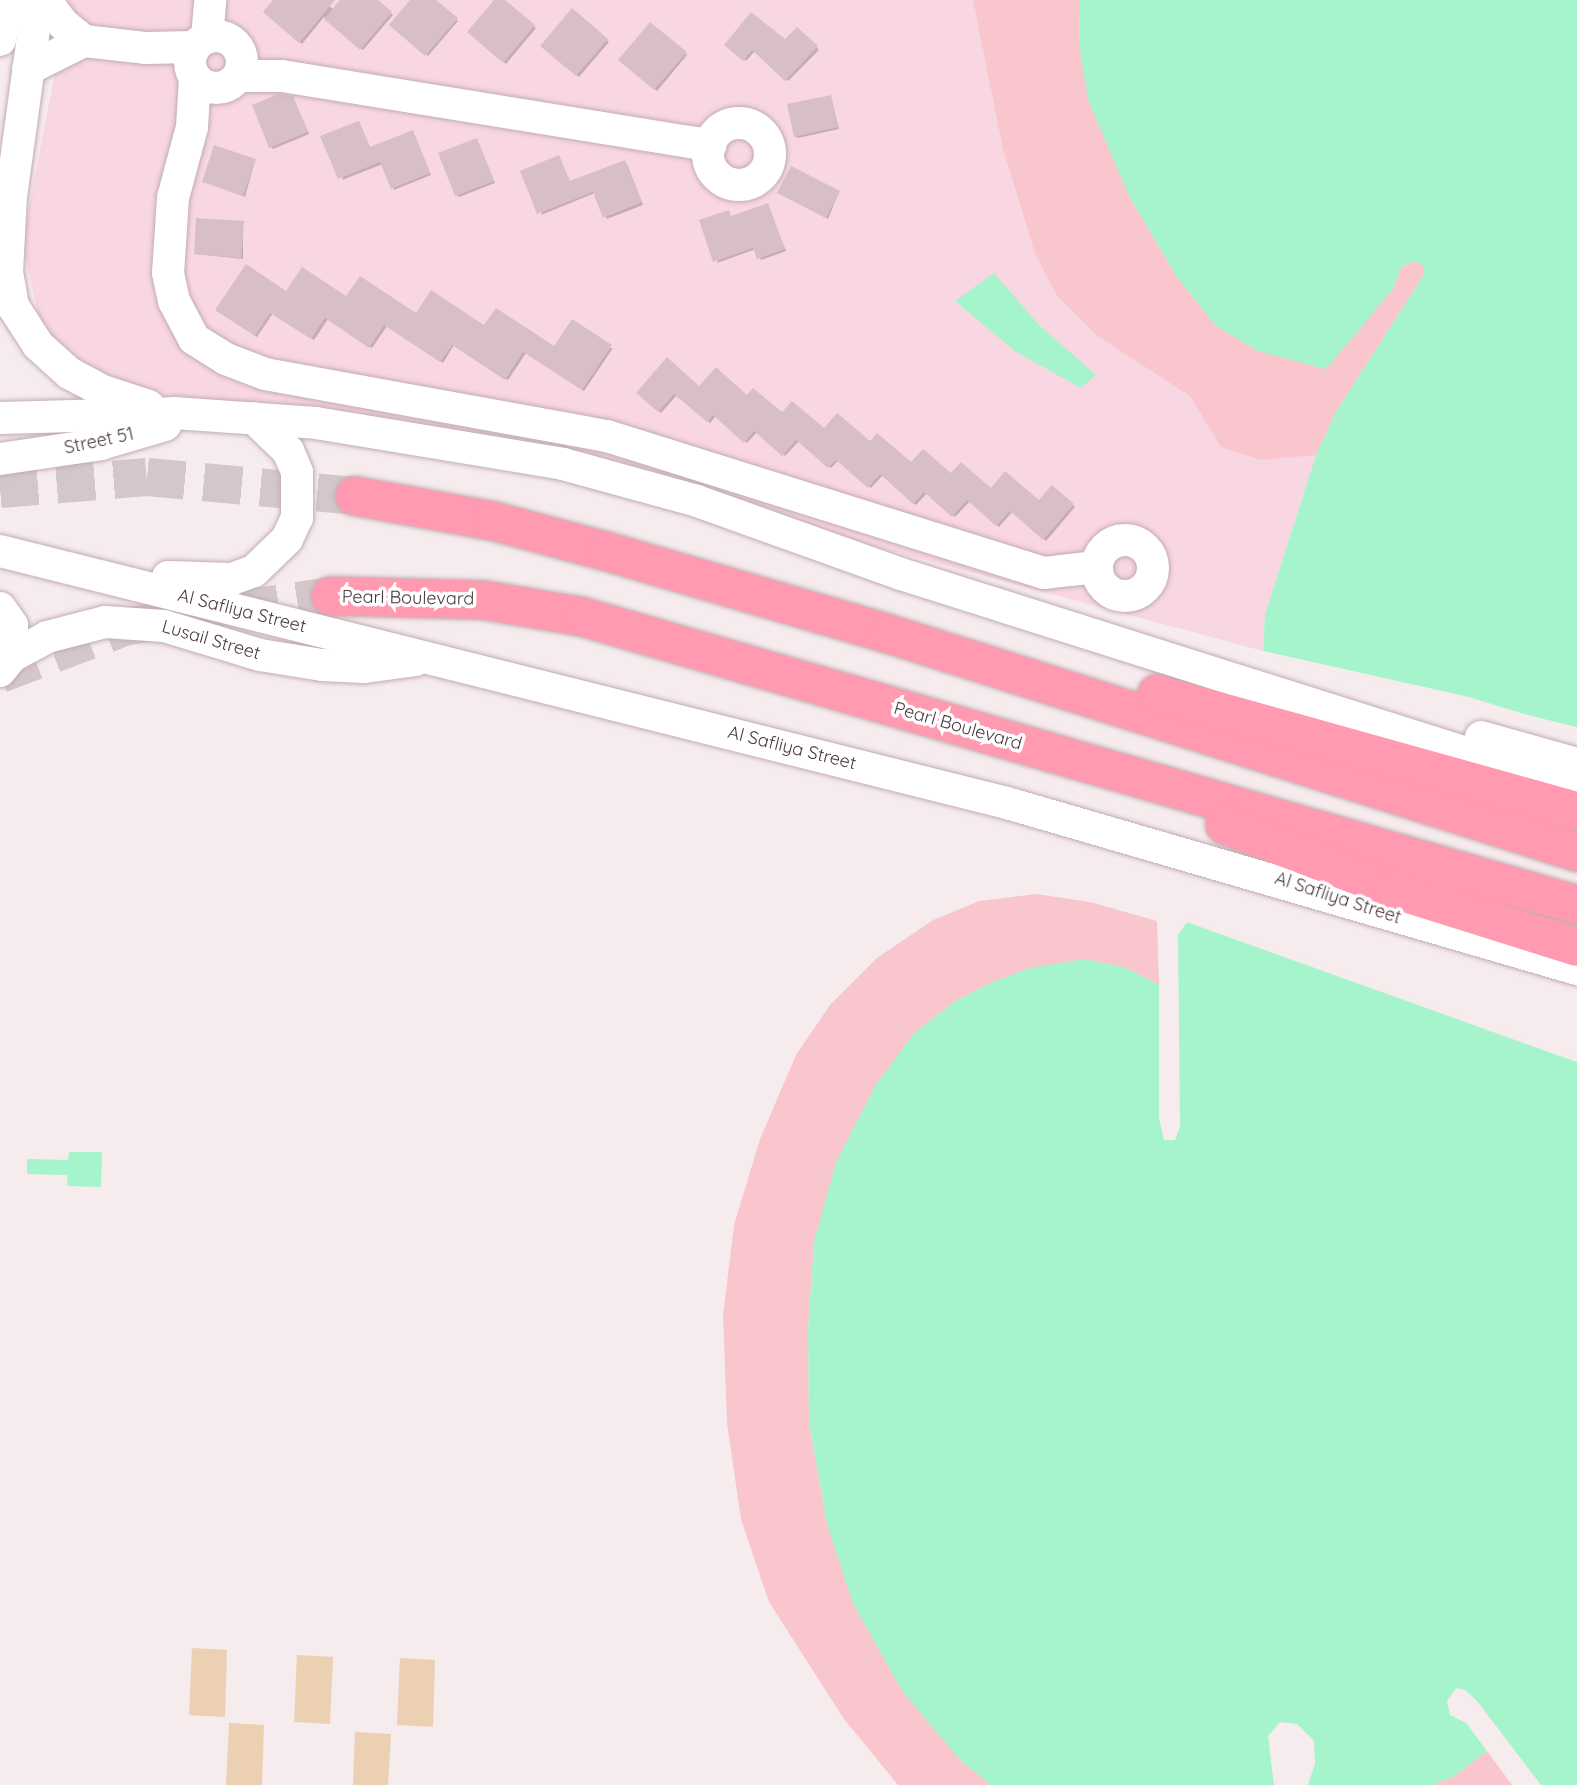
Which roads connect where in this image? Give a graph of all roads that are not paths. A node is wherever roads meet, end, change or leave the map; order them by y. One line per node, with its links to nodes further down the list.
1 (8, 0): 6 (street)
2 (38, 0): 9 (street)
3 (46, 0): 7 (street)
4 (210, 0): 8 (street)
5 (222, 0): 8 (street)
6 (0, 40)
7 (85, 41): 8 (street); 9 (street)
8 (213, 60): 10 (street); 18 (street)
9 (28, 69): 11 (street)
10 (710, 145)
11 (185, 415): 12 (street); 13 (street); 14 (street, Street 51)
12 (0, 418)
13 (254, 418): 17 (street); 24 (street)
14 (0, 459)
15 (355, 496): 21 (main road)
16 (0, 551): 17 (street, Al Safliya Street)
17 (66, 566): 22 (street, Al Safliya Street)
18 (1097, 567)
19 (331, 597): 25 (main road, Pearl Boulevard)
20 (0, 608): 23 (street)
21 (889, 634): 28 (main road); 29 (main road)
22 (435, 657): 23 (street, Lusail Street); 32 (street, Al Safliya Street)
23 (6, 663)
24 (1364, 721): 26 (street); 27 (street)
25 (986, 734): 30 (main road, Pearl Boulevard); 31 (main road)
26 (1577, 764)
27 (1577, 789)
28 (1577, 811)
29 (1577, 852)
30 (1577, 905)
31 (1577, 947)
32 (1532, 956): 33 (street, Al Safliya Street); 34 (street)
33 (1577, 969)
34 (1577, 992)

